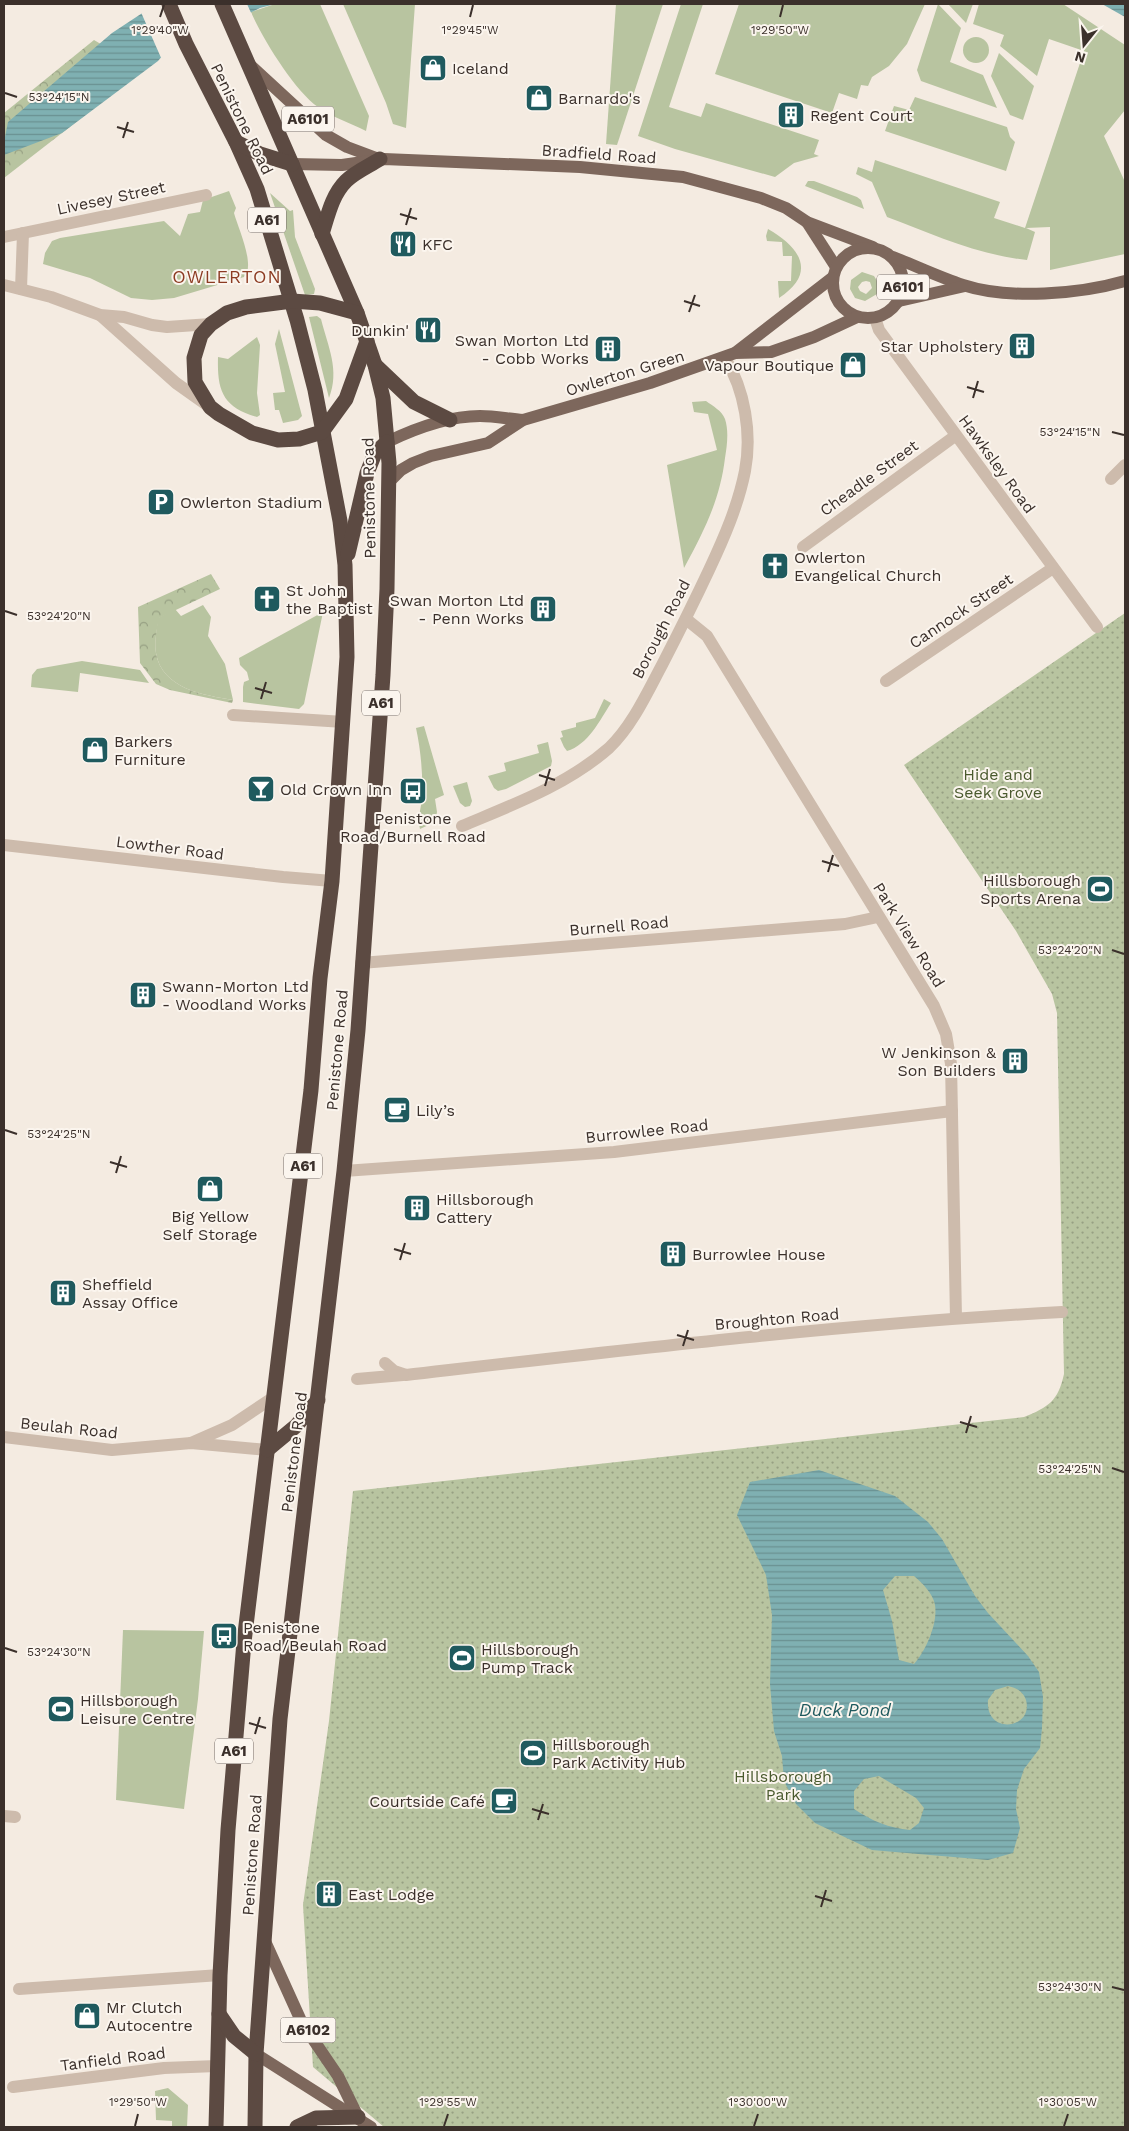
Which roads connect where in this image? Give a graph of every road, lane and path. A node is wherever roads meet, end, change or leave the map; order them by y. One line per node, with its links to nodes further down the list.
1 (169, 4): 4 (highway, Penistone Road / A61)
2 (222, 4): 3 (highway, Penistone Road / A61)
3 (247, 62): 5 (main road, A6101); 6 (highway, Penistone Road / A61)
4 (236, 142): 6 (highway); 19 (highway, Penistone Road / A61)
5 (380, 159): 6 (main road); 8 (main road, Bradfield Road); 10 (highway)
6 (292, 164): 10 (highway, Penistone Road / A61)
7 (206, 195): 9 (street, Livesey Street)
8 (807, 222): 12 (main road, Bradfield Road); 14 (main road, Bradfield Road)
9 (23, 233): 11 (street, Livesey Street); 18 (street)
10 (322, 234): 21 (highway, Penistone Road / A61)
11 (4, 237)
12 (873, 247): 13 (main road, Bradfield Road / A6101); 14 (main road, A6101)
13 (893, 257): 17 (main road, Bradfield Road / A6101); 20 (main road, A6101)
14 (834, 273): 23 (main road, Bradfield Road); 27 (main road, Owlerton Green / A6101)
15 (1125, 281): 17 (main road, Bradfield Road)
16 (4, 285): 18 (street)
17 (965, 286): 20 (main road, Bradfield Road / A6101)
18 (21, 289): 22 (street)
19 (292, 301): 21 (highway); 25 (highway); 32 (highway, Penistone Road / A61)
20 (899, 301): 24 (main road, Bradfield Road / A6101)
21 (357, 313): 26 (highway, Penistone Road / A61)
22 (100, 315): 25 (street); 29 (street)
23 (857, 317): 24 (main road, A6101); 27 (main road, Owlerton Green / A6101)
24 (875, 318): 33 (street, Hawksley Road)
25 (212, 324): 29 (highway)
26 (366, 341): 28 (highway, Penistone Road / A61); 32 (highway)
27 (730, 355): 31 (main road, Owlerton Green / A6101); 41 (street, Borough Road)
28 (375, 365): 30 (highway); 34 (highway, Penistone Road / A61)
29 (210, 407): 32 (highway)
30 (450, 420): 31 (main road, Owlerton Green / A6101); 34 (main road, Owlerton Green / A6101)
31 (523, 420): 37 (main road, Owlerton Green / A6101)
32 (322, 432): 39 (highway, Penistone Road / A61)
33 (955, 436): 38 (street, Cheadle Street); 40 (street, Hawksley Road)
34 (387, 442): 37 (highway, Penistone Road / A61); 39 (highway)
35 (1125, 465): 36 (street)
36 (1111, 479)
37 (389, 482): 50 (highway, Penistone Road / A61)
38 (803, 547)
39 (345, 565): 45 (highway, Penistone Road / A61)
40 (1053, 568): 42 (street, Hawksley Road); 43 (street, Cannock Street)
41 (686, 619): 46 (street, Borough Road); 49 (street, Park View Road)
42 (1098, 627)
43 (886, 681)
44 (233, 715): 45 (street)
45 (344, 722): 48 (highway, Penistone Road / A61)
46 (462, 826)
47 (4, 845): 48 (street, Lowther Road)
48 (332, 881): 58 (highway, Penistone Road / A61)
49 (878, 918): 50 (street, Burnell Road); 51 (street, Park View Road)
50 (361, 963): 52 (highway, Penistone Road / A61)
51 (952, 1111): 52 (street, Burrowlee Road); 54 (street, Park View Road)
52 (344, 1171): 59 (highway, Penistone Road / A61)
53 (1062, 1312): 54 (street, Broughton Road)
54 (956, 1318): 56 (street, Broughton Road)
55 (385, 1363): 56 (street)
56 (406, 1375): 57 (street, Broughton Road)
57 (357, 1379)
58 (274, 1398): 61 (street, Beulah Road); 62 (highway, Penistone Road / A61)
59 (318, 1400): 62 (highway); 63 (highway, Penistone Road / A61)
60 (4, 1438): 61 (street, Beulah Road)
61 (191, 1443): 62 (street, Beulah Road)
62 (267, 1450): 64 (highway, Penistone Road / A61)
63 (264, 1939): 67 (highway, Penistone Road / A61); 70 (main road, A6102)
64 (220, 1975): 65 (street); 66 (highway, Penistone Road / A61)
65 (19, 1989)
66 (219, 2014): 67 (highway); 68 (highway, Penistone Road / A61)
67 (256, 2054): 70 (main road, A6102); 72 (highway, Penistone Road / A61)
68 (217, 2066): 69 (street, Tanfield Road); 71 (highway, Penistone Road / A61)
69 (12, 2087)
70 (358, 2117): 73 (highway); 74 (main road, A6102)
71 (216, 2127)
72 (255, 2127)
73 (297, 2127)
74 (371, 2127)

